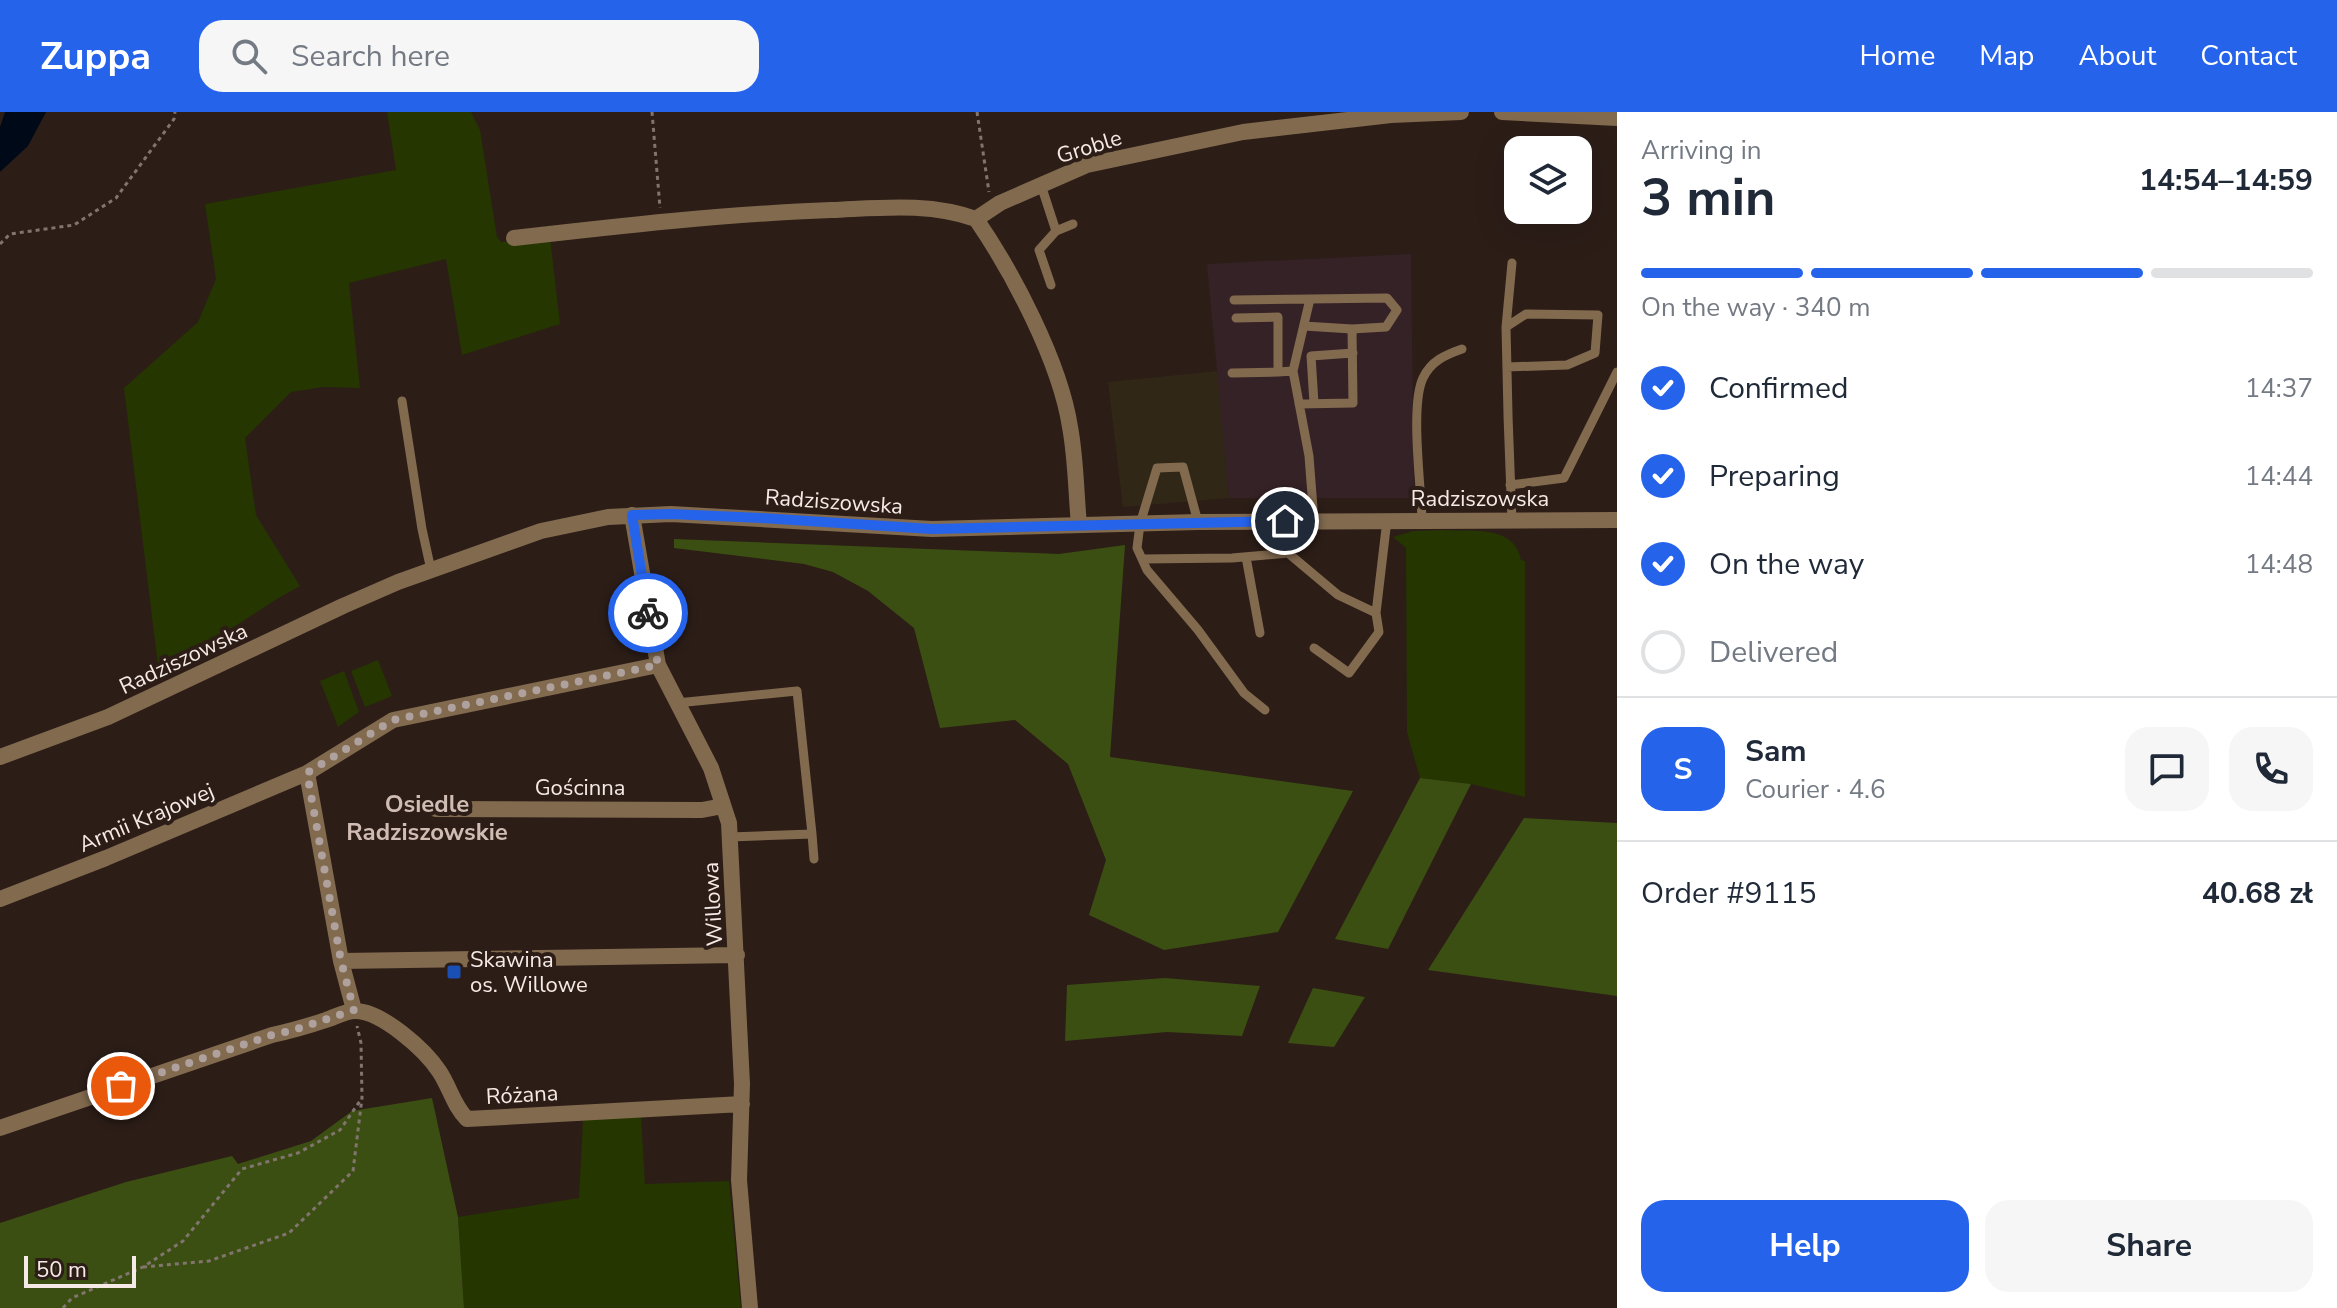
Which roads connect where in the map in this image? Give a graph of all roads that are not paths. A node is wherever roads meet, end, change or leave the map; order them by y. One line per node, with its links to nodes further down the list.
1 (1461, 112): 4 (street, Groble)
2 (1502, 112): 3 (street)
3 (1617, 118)
4 (1041, 185): 5 (street, Groble); 7 (lane)
5 (976, 219): 8 (street); 36 (street)
6 (1073, 224): 7 (lane)
7 (1056, 231): 10 (lane)
8 (514, 238)
9 (1512, 263): 15 (lane)
10 (1051, 285)
11 (1310, 299): 12 (lane); 14 (lane); 16 (lane)
12 (1234, 300)
13 (1236, 318): 21 (lane)
14 (1304, 326): 16 (lane); 20 (lane)
15 (1506, 327): 19 (lane); 19 (lane)
16 (1352, 329): 18 (lane)
17 (1462, 349): 31 (lane)
18 (1353, 353): 25 (lane); 25 (lane)
19 (1507, 367): 27 (lane)
20 (1293, 371): 21 (lane); 26 (lane)
21 (1278, 372): 23 (lane)
22 (1617, 372): 27 (lane)
23 (1232, 373)
24 (402, 401): 39 (lane)
25 (1314, 403): 26 (lane)
26 (1299, 404): 33 (lane)
27 (1510, 485): 29 (lane)
28 (632, 515): 36 (street, Radziszowska); 39 (street, Radziszowska); 43 (street, Willowa)
29 (1512, 519): 31 (street, Radziszowska); 32 (street, Radziszowska)
30 (1387, 520): 31 (street, Radziszowska); 33 (street, Radziszowska); 40 (lane)
31 (1422, 520)
32 (1617, 520)
33 (1314, 521): 34 (street, Radziszowska)
34 (1198, 522): 35 (street, Radziszowska); 35 (lane)
35 (1140, 524): 36 (street, Radziszowska); 38 (lane)
36 (1079, 525)
37 (1246, 557): 38 (lane); 40 (lane); 41 (lane)
38 (1143, 559): 45 (lane)
39 (431, 570): 46 (street, Radziszowska)
40 (1376, 613): 42 (lane)
41 (1260, 633)
42 (1314, 648)
43 (658, 665): 44 (street, Willowa); 47 (street, Armii Krajowej)
44 (677, 703): 48 (street, Willowa); 50 (lane)
45 (1265, 710)
46 (0, 757)
47 (307, 773): 53 (street, Armii Krajowej); 55 (street)
48 (723, 806): 49 (street, Gościnna); 51 (street, Willowa)
49 (436, 809)
50 (812, 834): 51 (lane); 52 (lane)
51 (730, 837): 54 (street, Willowa)
52 (814, 859)
53 (0, 899)
54 (737, 955): 55 (street); 58 (street, Willowa)
55 (341, 961): 56 (street)
56 (354, 1010): 57 (street); 58 (street, Różana)
57 (294, 1030): 59 (street); 60 (street)
58 (742, 1104): 61 (street, Willowa)
59 (0, 1128)
60 (0, 1136)
61 (750, 1308)

